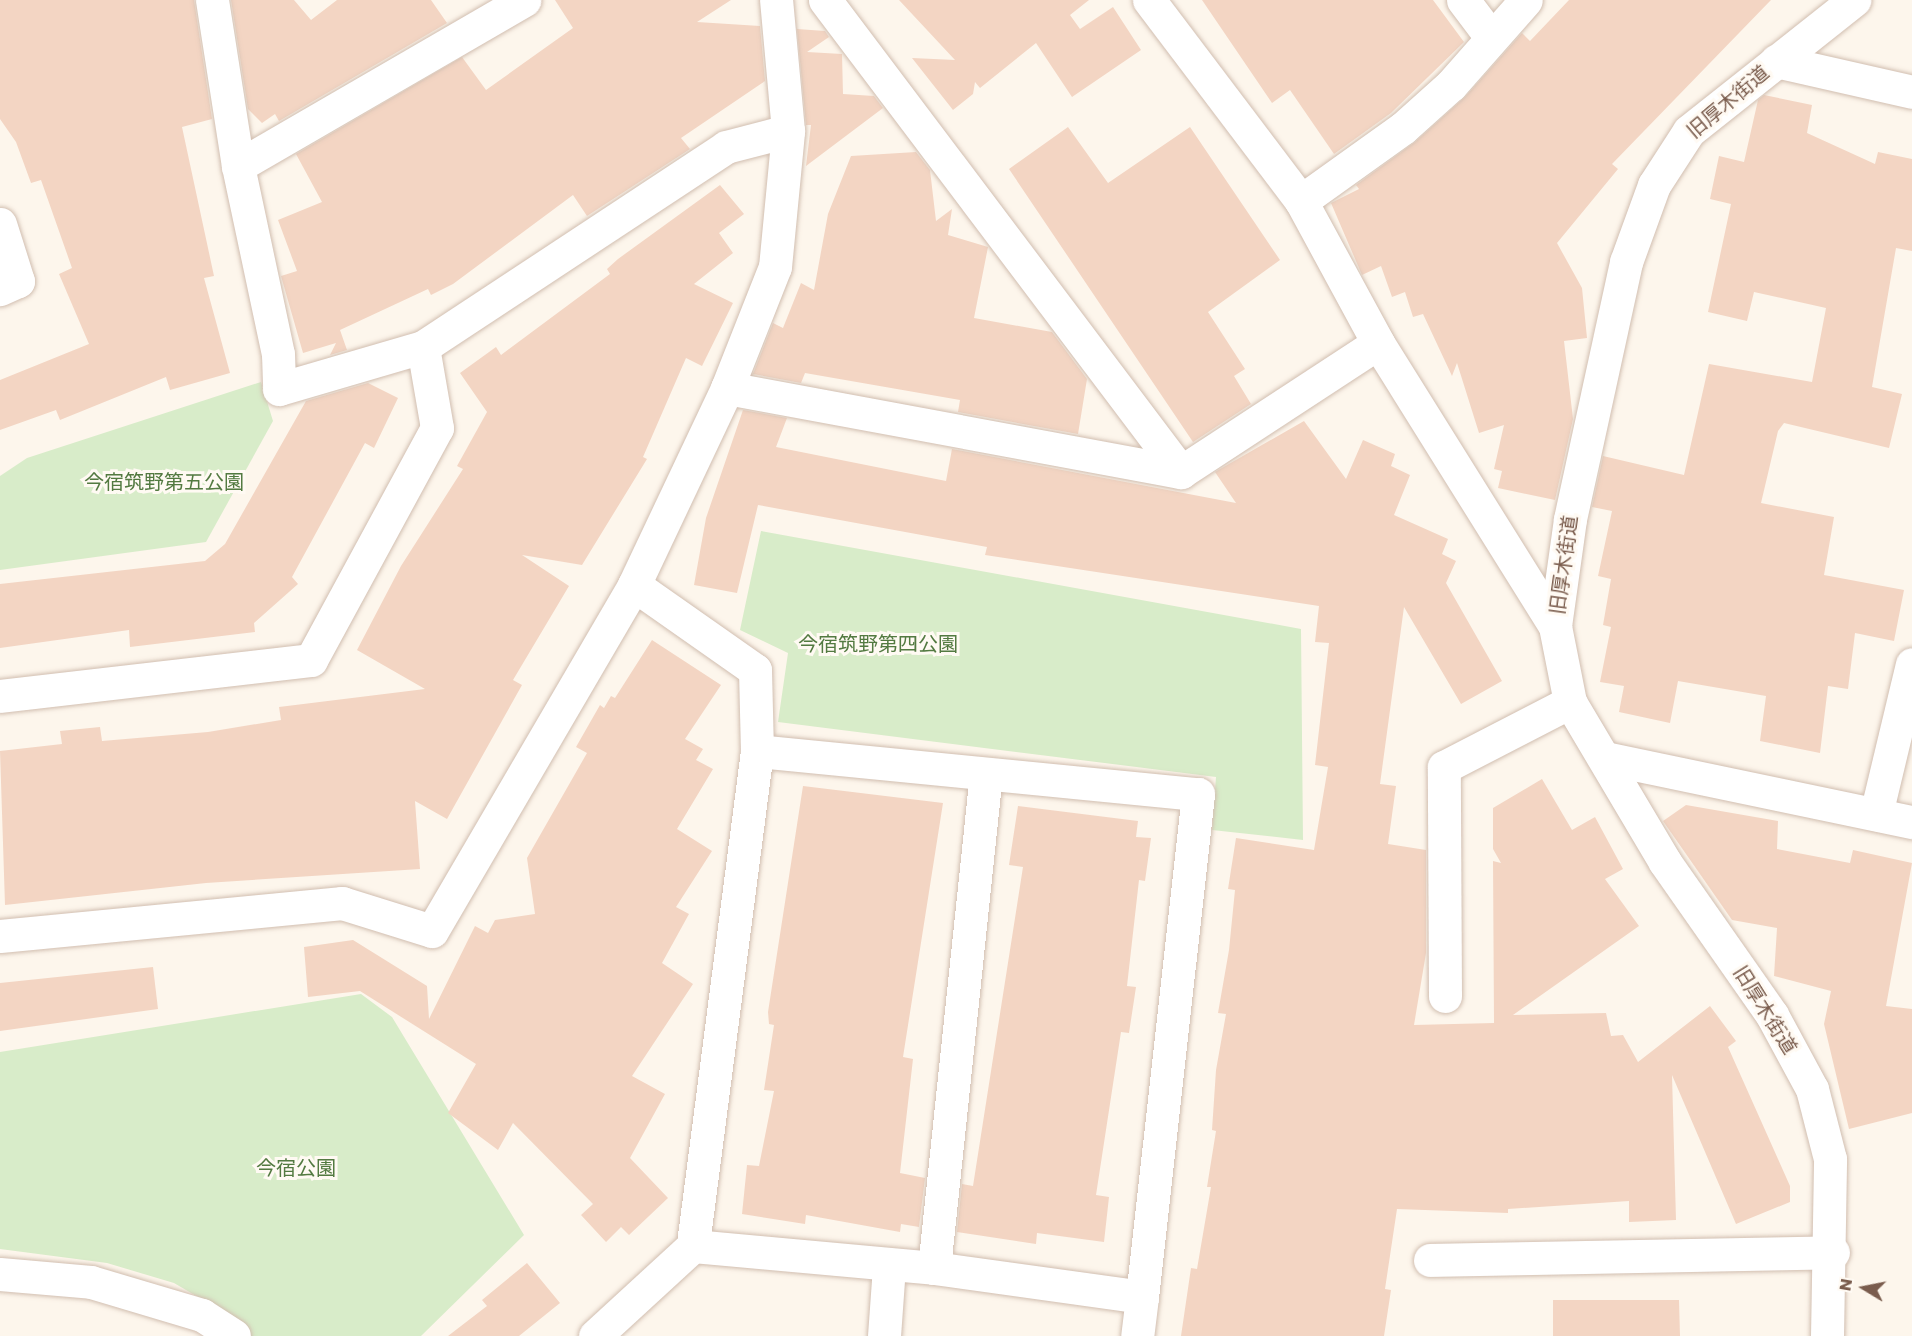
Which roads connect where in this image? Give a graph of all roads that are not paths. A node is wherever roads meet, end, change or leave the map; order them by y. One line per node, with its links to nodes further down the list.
1 (212, 0): 13 (street)
2 (524, 0): 13 (street)
3 (776, 0): 12 (street)
4 (825, 0): 20 (street)
5 (1149, 0): 14 (street)
6 (1463, 0): 9 (street)
7 (1526, 0): 9 (street)
8 (1854, 0): 10 (street, 旧厚木街道)
9 (1491, 37): 14 (street)
10 (1776, 61): 11 (street); 22 (street, 旧厚木街道)
11 (1912, 92)
12 (788, 131): 18 (street); 19 (street)
13 (238, 166): 18 (street)
14 (1301, 201): 17 (street)
15 (0, 224): 16 (street)
16 (0, 289)
17 (1378, 343): 20 (street); 22 (street)
18 (423, 347): 24 (street)
19 (727, 388): 20 (street); 21 (street)
20 (1181, 472)
21 (634, 585): 26 (street); 31 (street)
22 (1555, 626): 25 (street, 旧厚木街道)
23 (1912, 664): 29 (street)
24 (0, 696)
25 (1570, 702): 27 (street, 旧厚木街道); 32 (street)
26 (757, 751): 28 (street); 33 (street)
27 (1605, 758): 29 (street); 34 (street, 旧厚木街道)
28 (986, 775): 37 (street); 39 (street)
29 (1876, 814): 30 (street)
30 (1912, 822)
31 (0, 936)
32 (1445, 996)
33 (693, 1246): 36 (street); 41 (street)
34 (1833, 1252): 35 (street); 44 (street, 旧厚木街道)
35 (1430, 1260)
36 (889, 1266): 37 (street); 42 (street)
37 (934, 1268): 39 (street)
38 (0, 1274): 40 (street)
39 (1142, 1297): 43 (street)
40 (234, 1336)
41 (595, 1336)
42 (884, 1336)
43 (1137, 1336)
44 (1827, 1336)

